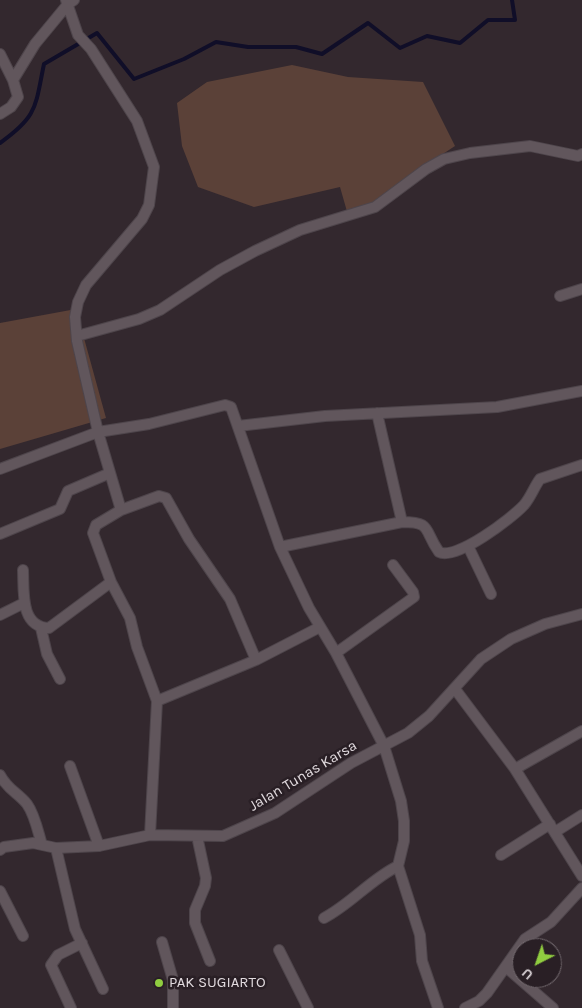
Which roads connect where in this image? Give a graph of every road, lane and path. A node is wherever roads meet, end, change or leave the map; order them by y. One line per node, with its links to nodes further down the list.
1 (69, 1): 3 (street); 8 (street)
2 (0, 54): 3 (street)
3 (13, 80): 4 (street)
4 (0, 114)
5 (581, 158): 8 (street)
6 (582, 289): 7 (street)
7 (560, 296)
8 (77, 336): 12 (street)
9 (582, 391): 10 (street)
10 (377, 413): 11 (street); 17 (street)
11 (238, 426): 12 (street); 20 (street)
12 (98, 432): 14 (street); 15 (street)
13 (582, 465): 19 (street)
14 (0, 469)
15 (110, 473): 16 (street); 18 (street)
16 (121, 510): 23 (street); 31 (street)
17 (402, 522): 19 (street); 20 (street)
18 (0, 534)
19 (468, 546): 24 (street)
20 (280, 547): 28 (street)
21 (393, 565): 30 (street)
22 (23, 570): 25 (street)
23 (111, 582): 29 (street); 34 (street)
24 (491, 594)
25 (24, 603): 27 (street); 29 (street)
26 (582, 614): 33 (street, Jalan Tunas Karsa)
27 (0, 615)
28 (320, 627): 30 (street); 31 (street)
29 (41, 628): 32 (street)
30 (336, 653): 36 (street)
31 (256, 660): 34 (street)
32 (60, 679)
33 (455, 689): 36 (street, Jalan Tunas Karsa); 38 (street)
34 (157, 701): 42 (street)
35 (582, 731): 38 (street)
36 (384, 746): 43 (street, Jalan Tunas Karsa); 49 (street)
37 (70, 766): 45 (street)
38 (515, 769): 41 (street)
39 (0, 775): 44 (street)
40 (582, 816): 41 (street)
41 (552, 828): 48 (street); 50 (street)
42 (150, 835): 43 (street, Jalan Tunas Karsa); 45 (street, Jalan Tunas Karsa)
43 (197, 836): 58 (street)
44 (42, 845): 46 (street, Jalan Tunas Karsa); 47 (street, Jalan Tunas Karsa)
45 (99, 846): 46 (street, Jalan Tunas Karsa)
46 (56, 848): 56 (street)
47 (0, 850)
48 (501, 855)
49 (398, 866): 53 (street); 64 (street)
50 (582, 876)
51 (582, 888): 59 (street)
52 (0, 891): 54 (street)
53 (324, 918)
54 (23, 936)
55 (162, 942): 62 (street)
56 (82, 943): 60 (street); 61 (street)
57 (279, 950): 63 (street)
58 (210, 961)
59 (507, 968): 65 (street); 66 (street)
60 (103, 990)
61 (71, 1008)
62 (173, 1008)
63 (308, 1008)
64 (438, 1008)
65 (465, 1008)
66 (553, 1008)

